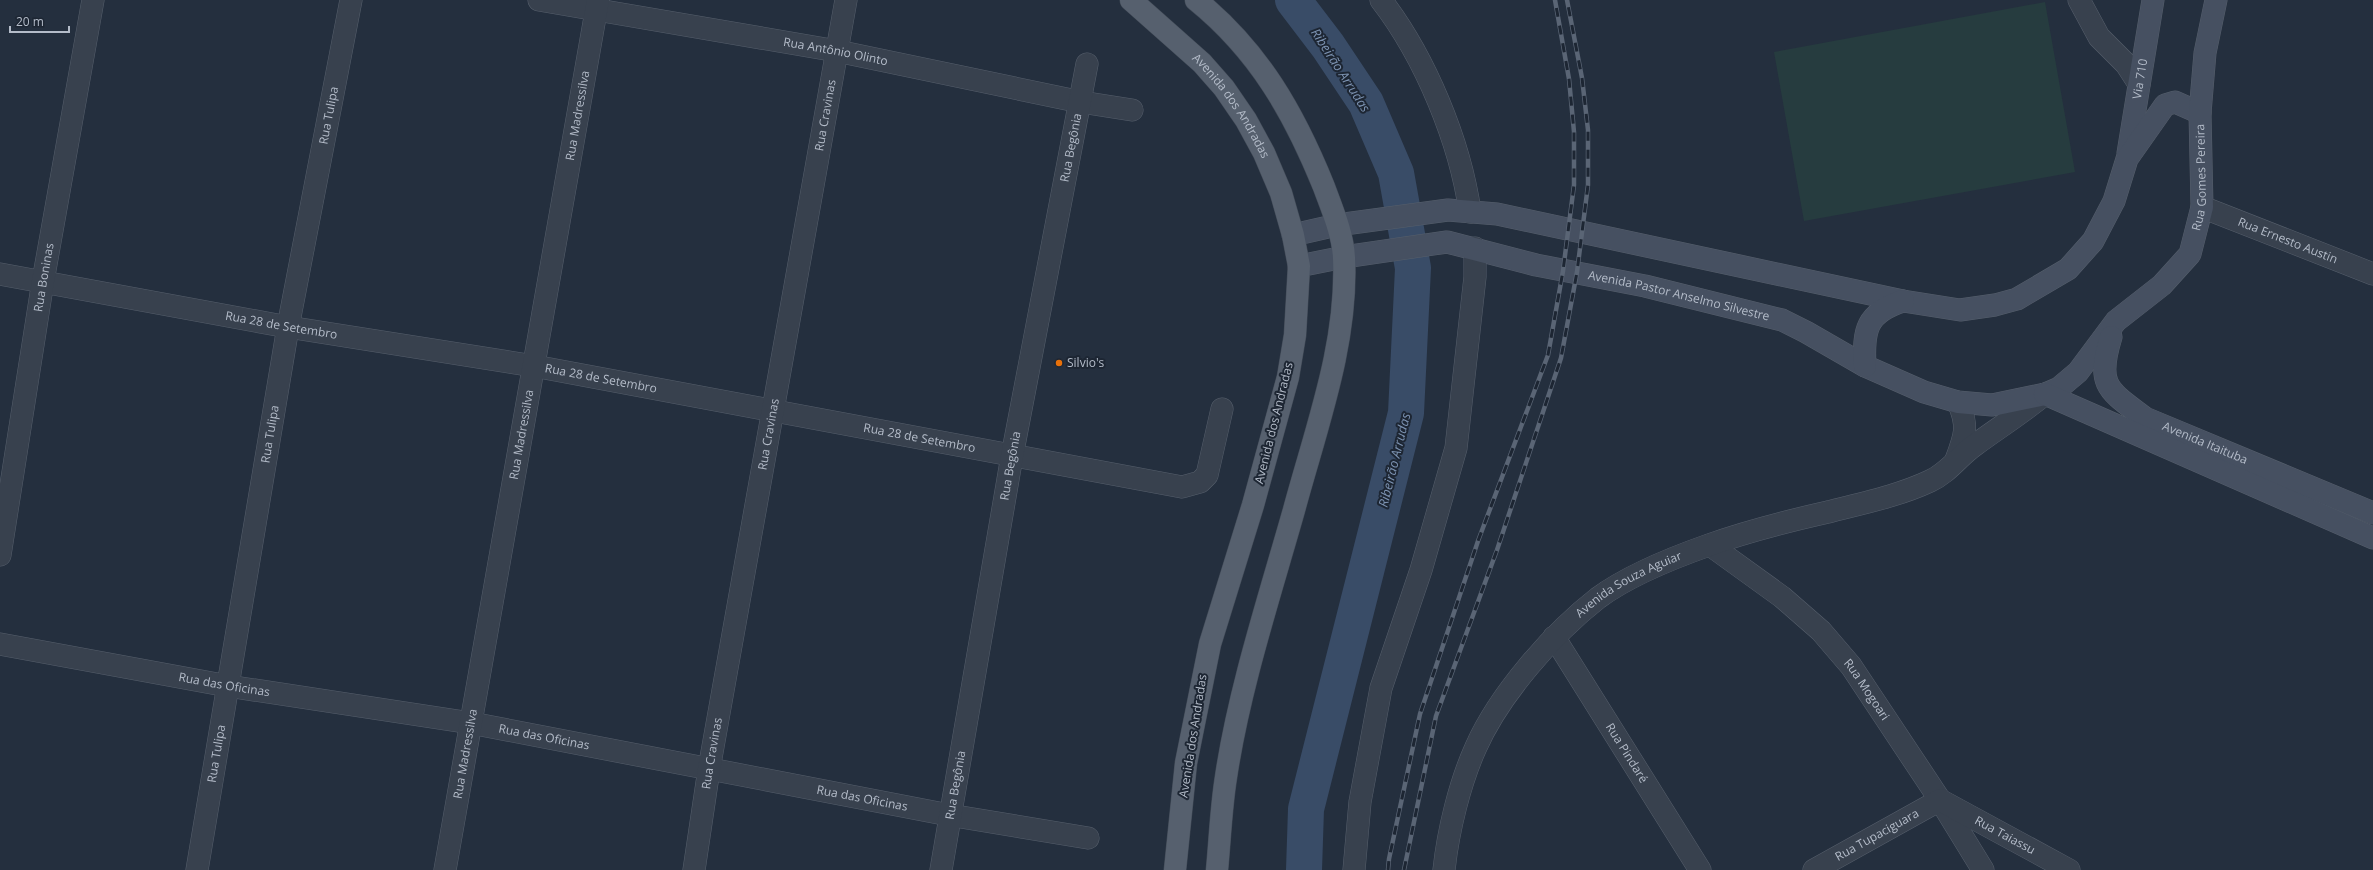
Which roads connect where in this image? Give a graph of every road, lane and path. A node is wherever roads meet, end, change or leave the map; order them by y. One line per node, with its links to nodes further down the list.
1 (93, 0): 30 (street, Rua Boninas)
2 (351, 0): 33 (street, Rua Tulipa)
3 (539, 0): 11 (street, Rua Antônio Olinto)
4 (846, 0): 13 (street, Rua Cravinas)
5 (1131, 0): 24 (main road, Avenida dos Andradas)
6 (1196, 0): 23 (main road)
7 (1381, 0): 22 (street)
8 (2079, 0): 14 (street)
9 (2153, 0): 12 (main road, Via 710)
10 (2216, 0): 19 (main road, Rua Gomes Pereira)
11 (596, 6): 13 (street, Rua Antônio Olinto); 34 (street, Rua Madressilva)
12 (2147, 33): 14 (street); 16 (main road, Via 710)
13 (836, 51): 17 (street, Rua Antônio Olinto); 39 (street, Rua Cravinas)
14 (2112, 51): 16 (street)
15 (1087, 64): 17 (street, Rua Begônia)
16 (2139, 84): 20 (main road, Via 710)
17 (1081, 102): 18 (street, Rua Antônio Olinto); 40 (street, Rua Begônia)
18 (1132, 110)
19 (2200, 112): 20 (main road); 21 (main road, Rua Gomes Pereira)
20 (2127, 158): 31 (main road)
21 (2202, 207): 29 (street, Rua Ernesto Austin); 32 (main road, Rua Gomes Pereira)
22 (1470, 212): 23 (main road); 31 (main road)
23 (1348, 224): 24 (main road); 26 (main road)
24 (1293, 235): 27 (main road, Avenida dos Andradas)
25 (1475, 248): 26 (main road, Avenida Pastor Anselmo Silvestre); 35 (main road, Avenida Pastor Anselmo Silvestre); 60 (street)
26 (1353, 256): 27 (main road, Avenida Pastor Anselmo Silvestre); 59 (main road)
27 (1299, 266): 58 (main road, Avenida dos Andradas)
28 (0, 274): 30 (street, Rua 28 de Setembro)
29 (2373, 274)
30 (43, 281): 33 (street, Rua 28 de Setembro); 45 (street, Rua Boninas)
31 (1904, 301): 35 (main road)
32 (2116, 321): 36 (main road, Rua Gomes Pereira); 42 (main road, Avenida Itaituba)
33 (288, 327): 34 (street, Rua 28 de Setembro); 48 (street, Rua Tulipa)
34 (534, 366): 39 (street, Rua 28 de Setembro); 49 (street, Rua Madressilva)
35 (1865, 366): 37 (main road, Avenida Pastor Anselmo Silvestre)
36 (2045, 394): 37 (main road, Avenida Pastor Anselmo Silvestre); 41 (street, Avenida Souza Aguiar); 43 (main road, Avenida Itaituba)
37 (1958, 402): 41 (street, Avenida Souza Aguiar)
38 (1222, 409): 40 (street, Rua 28 de Setembro)
39 (774, 411): 40 (street, Rua 28 de Setembro); 50 (street, Rua Cravinas)
40 (1012, 456): 52 (street, Rua Begônia)
41 (1956, 461): 44 (street, Avenida Souza Aguiar)
42 (2373, 513)
43 (2373, 538)
44 (1710, 545): 46 (street, Avenida Souza Aguiar); 51 (street, Rua Mogoari)
45 (0, 555)
46 (1554, 637): 61 (street, Avenida Souza Aguiar); 62 (street, Rua Pindaré)
47 (0, 644): 48 (street, Rua das Oficinas)
48 (228, 686): 49 (street, Rua das Oficinas); 54 (street, Rua Tulipa)
49 (471, 723): 50 (street, Rua das Oficinas); 55 (street, Rua Madressilva)
50 (710, 769): 52 (street, Rua das Oficinas); 56 (street, Rua Cravinas)
51 (1940, 800): 63 (street, Rua Tupaciguara); 64 (street, Rua Mogoari); 65 (street, Rua Taiassu)
52 (949, 815): 53 (street, Rua das Oficinas); 57 (street, Rua Begônia)
53 (1088, 838)
54 (197, 870)
55 (445, 870)
56 (694, 870)
57 (941, 870)
58 (1175, 870)
59 (1217, 870)
60 (1354, 870)
61 (1444, 870)
62 (1700, 870)
63 (1814, 870)
64 (1983, 870)
65 (2069, 870)

